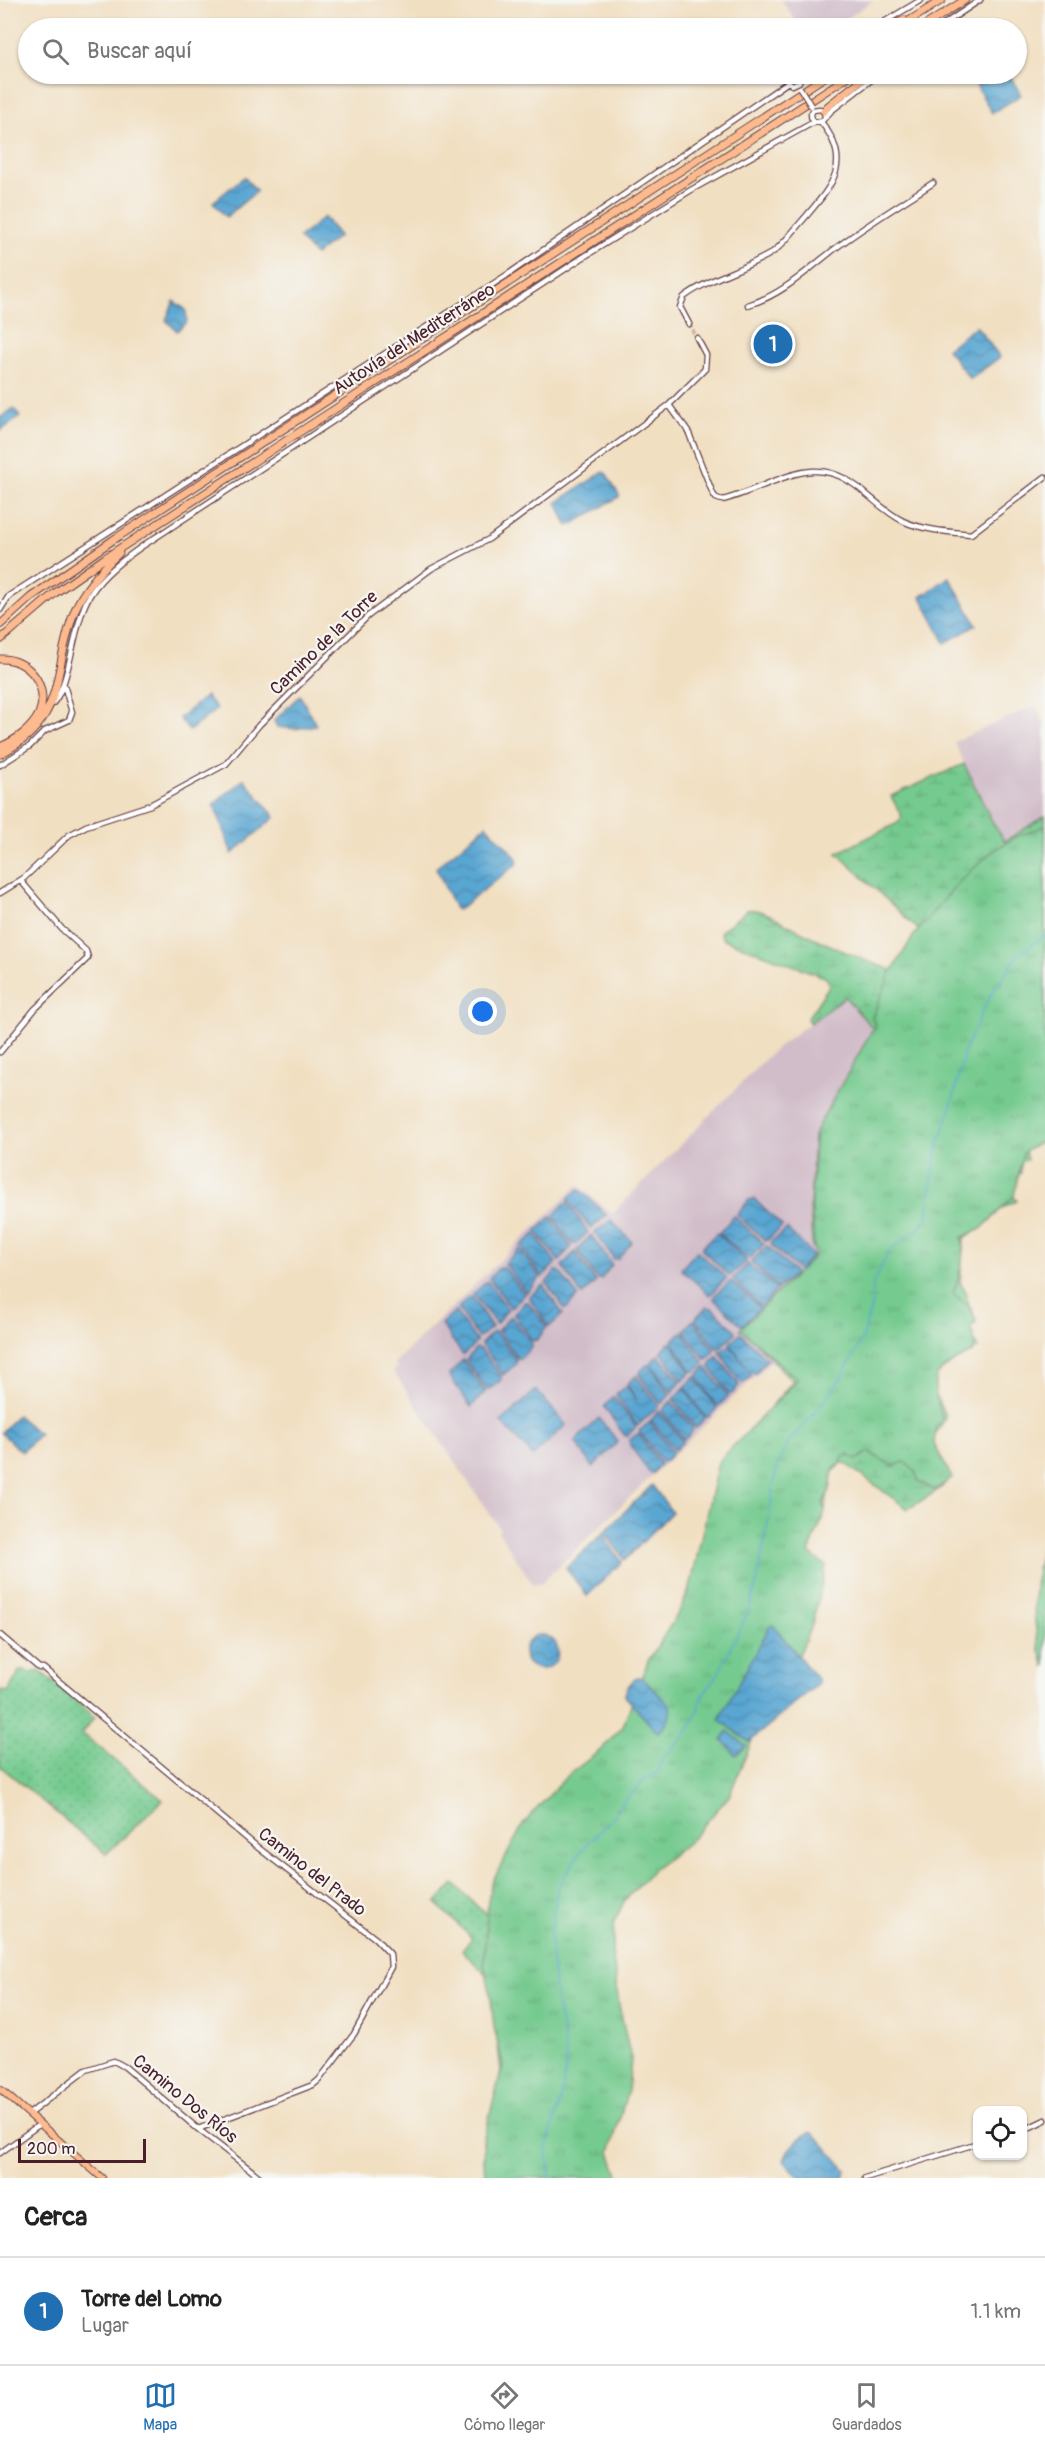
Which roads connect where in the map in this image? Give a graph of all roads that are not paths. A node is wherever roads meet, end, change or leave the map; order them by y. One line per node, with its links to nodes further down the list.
1 (921, 0): 6 (street)
2 (942, 0): 5 (highway)
3 (965, 0): 9 (highway)
4 (980, 0): 10 (street)
5 (926, 10): 7 (highway); 8 (highway)
6 (891, 18)
7 (909, 18)
8 (914, 18)
9 (938, 18)
10 (953, 18)
11 (785, 84): 29 (street)
12 (794, 84): 17 (street)
13 (814, 84): 30 (highway, Autovía del Mediterráneo)
14 (837, 84): 28 (highway, Autovía del Mediterráneo)
15 (856, 84): 19 (highway)
16 (866, 84): 19 (street)
17 (799, 86): 18 (street, bridge)
18 (812, 108): 19 (street); 20 (street)
19 (825, 114): 21 (street)
20 (814, 122): 21 (street); 33 (street)
21 (822, 124): 24 (street)
22 (933, 183): 23 (street)
23 (748, 305)
24 (689, 324)
25 (697, 338): 26 (street, Camino de la Torre)
26 (669, 405): 27 (street); 42 (street, Camino de la Torre)
27 (1045, 477)
28 (131, 542): 31 (highway, Autovía del Mediterráneo); 33 (highway)
29 (0, 610)
30 (0, 625)
31 (0, 640)
32 (0, 659): 39 (highway)
33 (64, 664): 34 (highway)
34 (61, 675): 35 (street); 36 (highway)
35 (63, 684): 36 (street); 37 (street)
36 (57, 692): 37 (street); 38 (highway)
37 (67, 702): 38 (street); 41 (street)
38 (52, 705): 40 (highway)
39 (0, 747)
40 (0, 754)
41 (0, 765)
42 (21, 880): 43 (street, Camino de la Torre); 44 (street)
43 (0, 893)
44 (0, 1052)
45 (0, 1635): 51 (street, Camino del Prado)
46 (0, 2089): 47 (main road)
47 (29, 2114): 49 (main road); 51 (street, Camino Dos Ríos)
48 (1045, 2120): 50 (street)
49 (40, 2124): 53 (street); 54 (main road)
50 (1027, 2128)
51 (198, 2129): 55 (street, Camino Dos Ríos)
52 (973, 2145): 56 (street)
53 (0, 2153)
54 (102, 2178)
55 (261, 2178)
56 (865, 2178)

